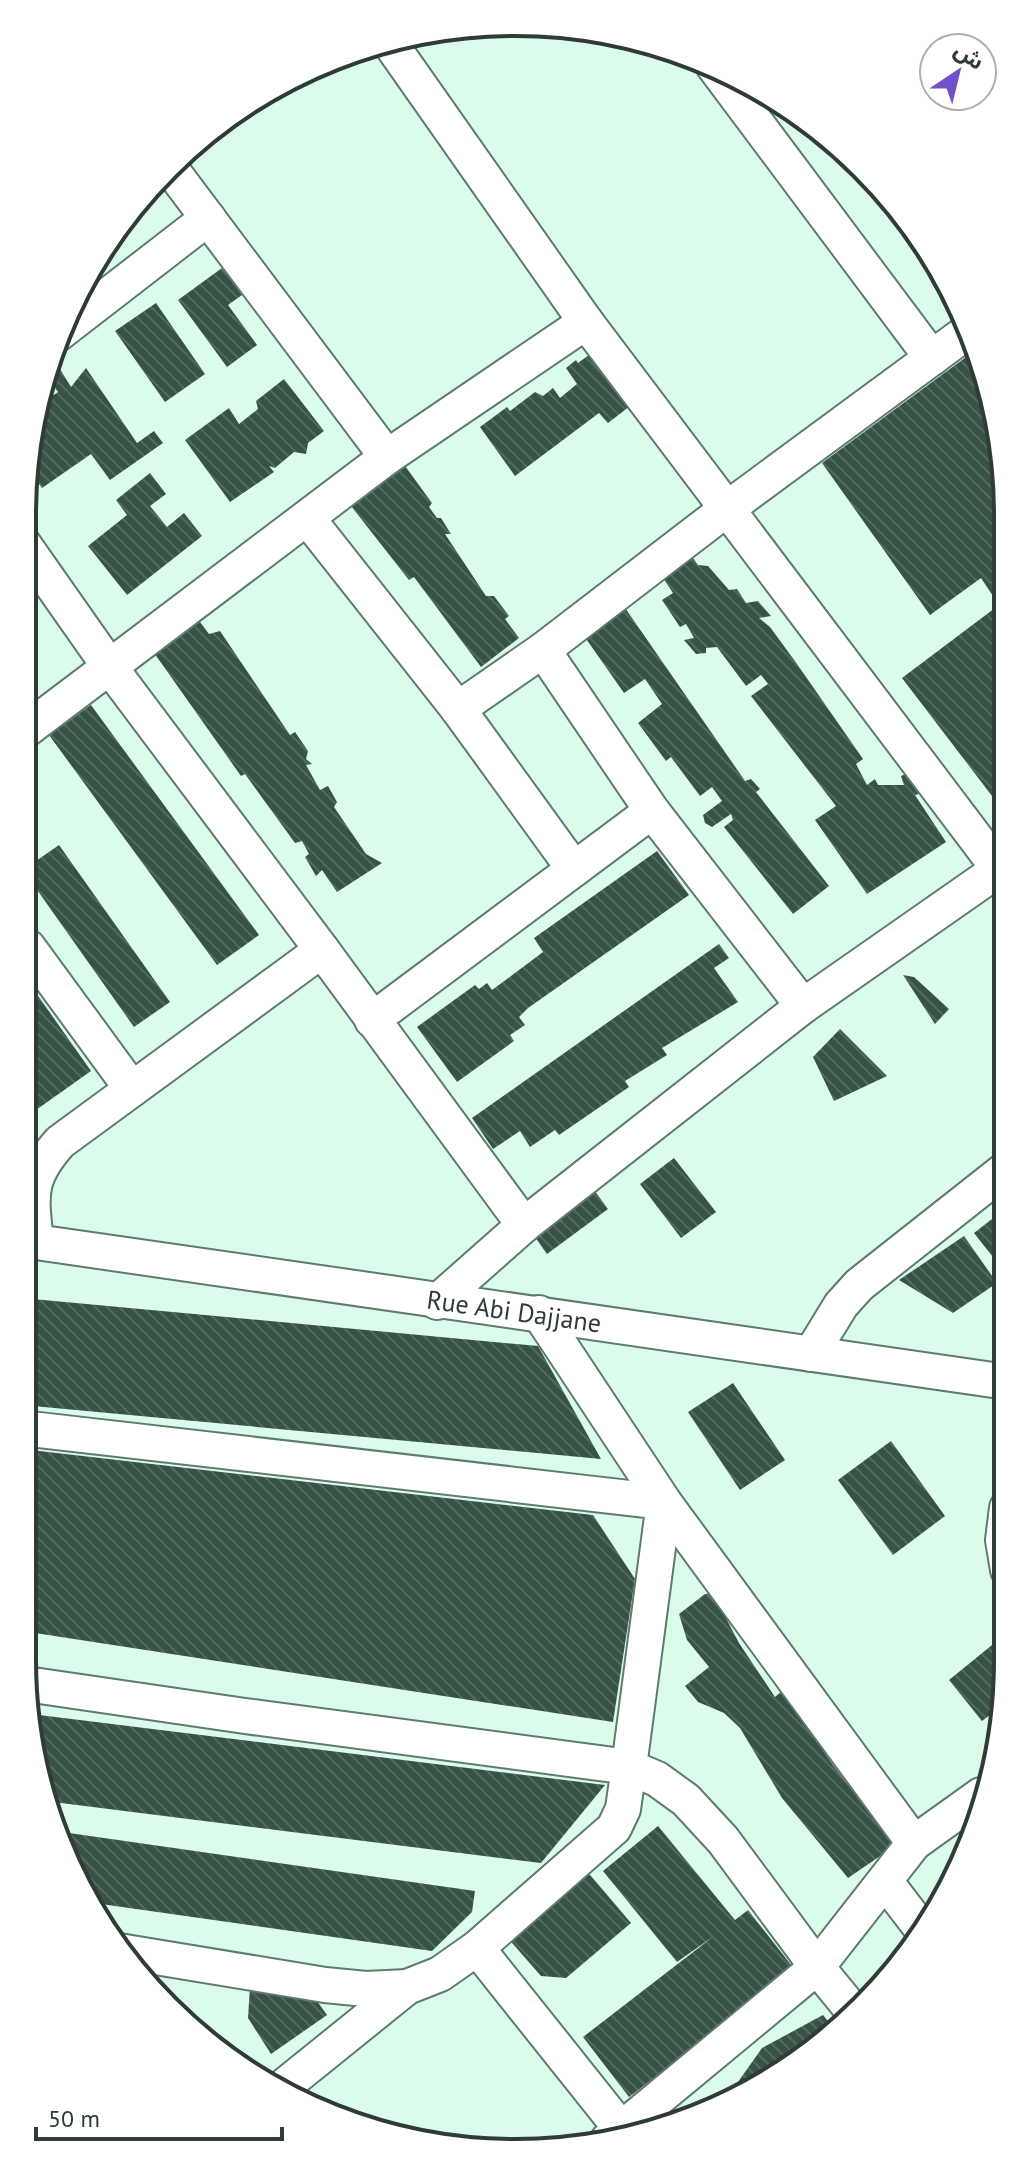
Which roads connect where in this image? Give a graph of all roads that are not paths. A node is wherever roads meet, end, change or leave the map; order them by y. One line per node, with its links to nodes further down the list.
1 (396, 51): 6 (street)
2 (729, 86): 8 (street)
3 (176, 176): 4 (street)
4 (208, 218): 5 (street); 9 (street)
5 (78, 318)
6 (586, 322): 9 (street); 10 (street)
7 (960, 337): 8 (street)
8 (932, 358): 10 (street)
9 (387, 457): 11 (street)
10 (728, 508): 13 (street); 18 (street)
11 (308, 519): 14 (street); 15 (street)
12 (36, 562): 14 (street)
13 (543, 650): 15 (street); 17 (street)
14 (109, 666): 16 (street); 21 (street)
15 (458, 709): 19 (street)
16 (36, 722)
17 (652, 811): 19 (street); 23 (street)
18 (994, 857)
19 (574, 869): 24 (street)
20 (994, 873): 23 (street)
21 (322, 950): 24 (street); 25 (street)
22 (36, 958): 25 (street)
23 (803, 1006): 28 (street)
24 (372, 1020): 28 (street)
25 (132, 1089): 27 (street)
26 (994, 1178): 32 (street)
27 (36, 1179)
28 (524, 1225): 30 (street)
29 (36, 1242): 30 (street, Rue Abi Dajjane)
30 (437, 1302): 31 (street, Rue Abi Dajjane)
31 (539, 1313): 32 (street, Rue Abi Dajjane); 35 (street)
32 (811, 1354): 33 (street, Rue Abi Dajjane)
33 (994, 1380)
34 (36, 1430): 35 (street)
35 (664, 1502): 37 (street); 39 (street)
36 (37, 1686): 37 (street)
37 (629, 1767): 42 (street); 44 (street)
38 (973, 1801): 39 (street)
39 (914, 1843): 40 (street)
40 (885, 1881): 41 (street); 44 (street)
41 (916, 1921)
42 (477, 1948): 45 (street); 49 (street)
43 (137, 1954): 45 (street)
44 (817, 1967): 46 (street); 48 (street)
45 (407, 1987): 47 (street)
46 (848, 2005)
47 (289, 2082)
48 (630, 2125)
49 (613, 2129)

